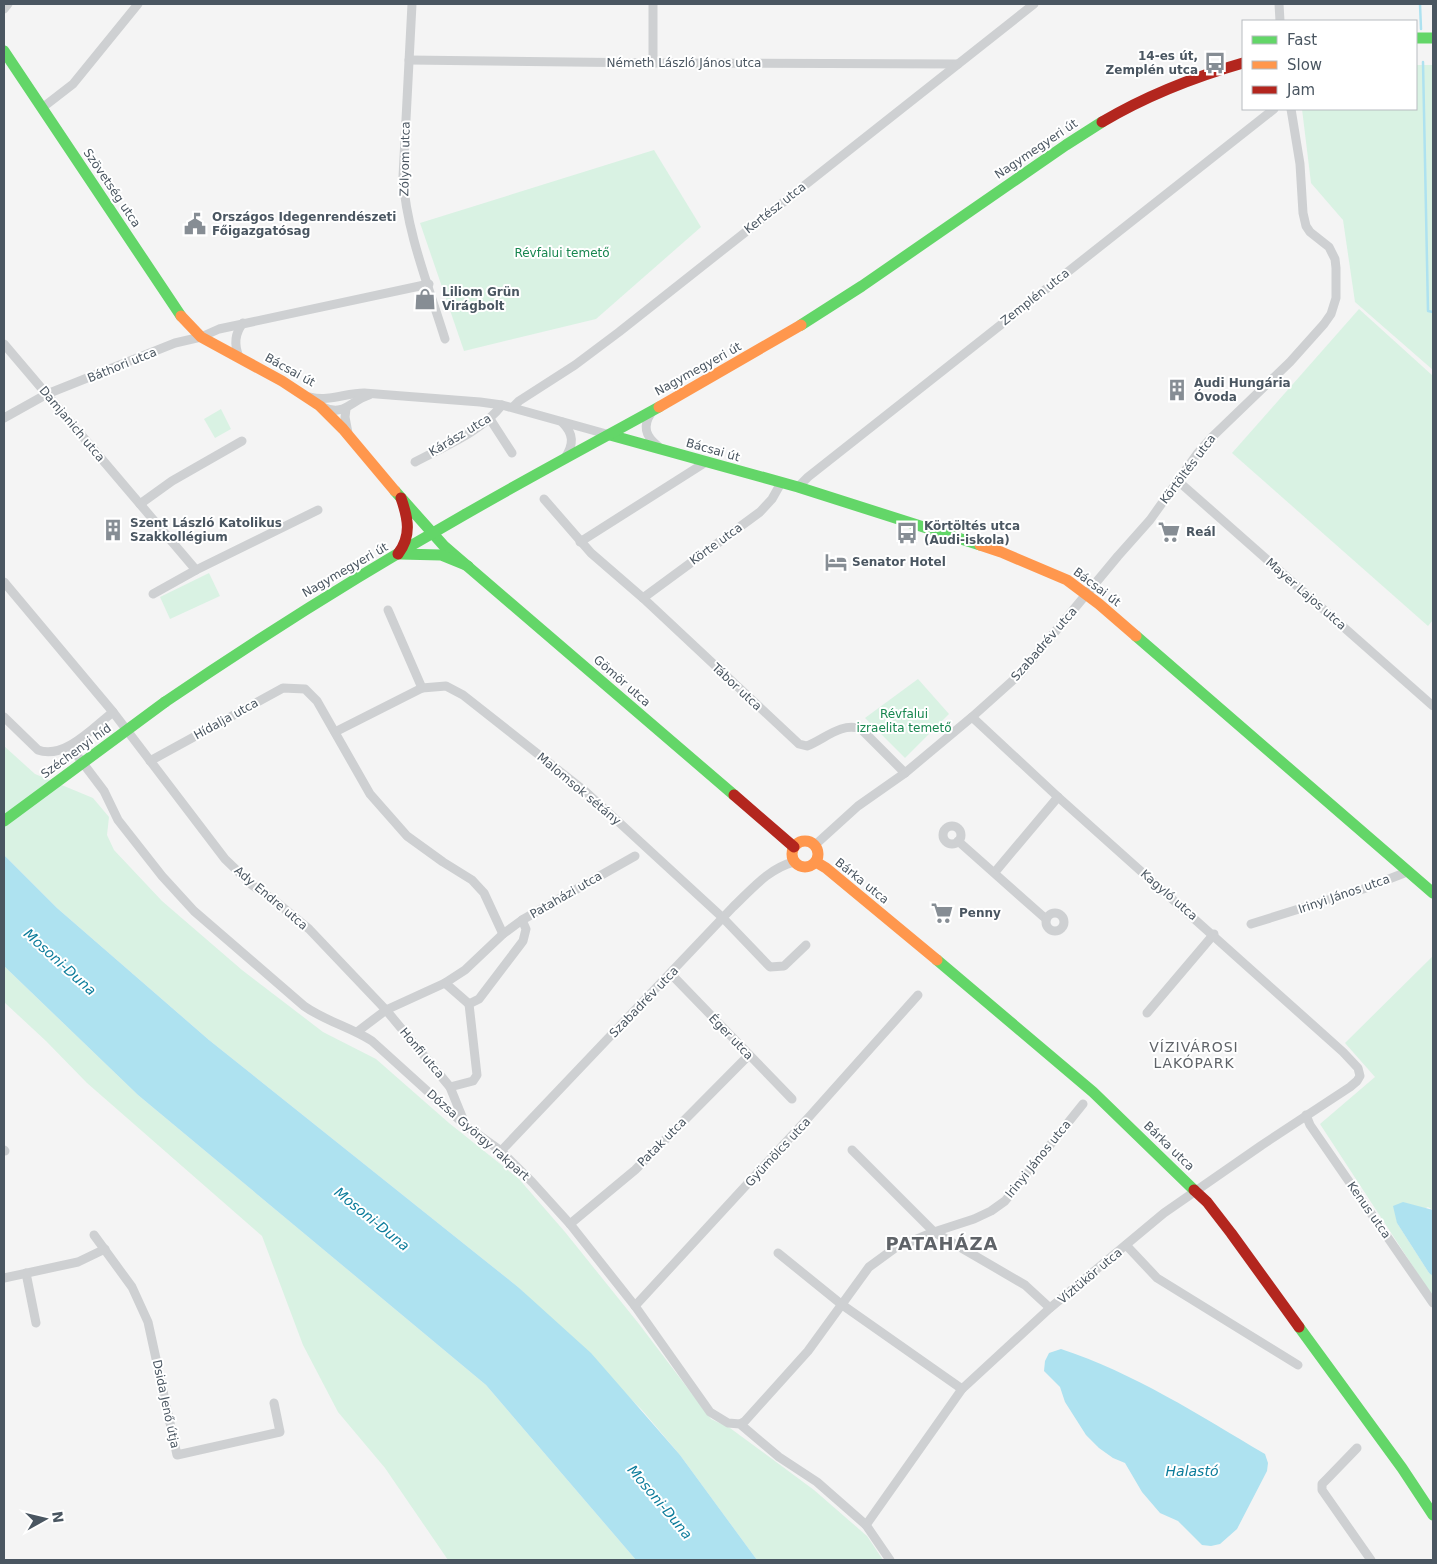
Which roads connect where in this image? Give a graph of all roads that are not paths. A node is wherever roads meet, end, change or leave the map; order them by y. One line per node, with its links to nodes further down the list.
1 (8, 4): 7 (street)
2 (138, 4): 16 (street)
3 (412, 4): 12 (street, Zólyom utca)
4 (653, 4): 13 (street)
5 (1034, 4): 15 (street, Kertész utca)
6 (1279, 4): 8 (street)
7 (4, 8)
8 (1280, 20)
9 (1417, 38): 10 (main road)
10 (1433, 38)
11 (4, 51): 16 (main road, Szövetség utca)
12 (409, 60): 13 (street, Németh László János utca); 19 (street, Zólyom utca)
13 (653, 63): 15 (street, Németh László János utca)
14 (1242, 63): 30 (main road, Nagymegyeri út)
15 (958, 64): 31 (street, Kertész utca)
16 (42, 108): 21 (main road, Szövetség utca)
17 (1273, 110): 46 (street, Zemplén utca)
18 (1291, 110): 44 (street, Körtöltés utca)
19 (429, 284): 20 (street, Báthori utca); 22 (street, Zólyom utca)
20 (243, 323): 21 (street, Báthori utca); 24 (street)
21 (201, 337): 24 (main road, Bácsai út); 25 (street, Báthori utca)
22 (445, 339)
23 (4, 344): 25 (street, Damjanich utca)
24 (239, 357): 27 (main road, Bácsai út)
25 (47, 394): 33 (street, Báthori utca); 49 (street, Damjanich utca)
26 (373, 394): 27 (street, Bácsai út); 28 (street, Bácsai út); 32 (street)
27 (308, 396): 29 (main road, Gömör utca)
28 (502, 405): 31 (street, Bácsai út); 34 (street, Kárász utca)
29 (320, 406): 32 (street, Bácsai út); 37 (main road, Gömör utca)
30 (658, 407): 36 (main road, Nagymegyeri út); 39 (street)
31 (513, 408): 35 (street, Bácsai út)
32 (346, 409): 37 (street)
33 (4, 418)
34 (490, 419): 40 (street); 42 (street, Kárász utca)
35 (560, 420): 36 (street, Bácsai út); 41 (street)
36 (610, 435): 39 (main road, Bácsai út); 41 (main road, Nagymegyeri út)
37 (349, 436): 47 (main road, Gömör utca)
38 (242, 440): 49 (street)
39 (662, 450): 43 (main road, Bácsai út)
40 (512, 453)
41 (564, 460): 51 (main road, Nagymegyeri út)
42 (416, 462)
43 (706, 462): 45 (main road, Bácsai út); 52 (street)
44 (1178, 481): 58 (street, Körtöltés utca); 63 (street, Mayer Lajos utca)
45 (781, 483): 46 (main road, Bácsai út); 59 (street, Körte utca)
46 (798, 487): 58 (main road, Bácsai út)
47 (401, 498): 51 (main road, Gömör utca); 53 (main road)
48 (544, 499): 52 (street, Tábor utca)
49 (140, 504): 55 (street, Damjanich utca)
50 (318, 510): 55 (street)
51 (434, 535): 53 (main road, Nagymegyeri út); 54 (main road, Gömör utca)
52 (580, 542): 59 (street, Tábor utca)
53 (395, 556): 54 (main road); 62 (main road, Nagymegyeri út)
54 (468, 566): 75 (main road, Gömör utca)
55 (196, 570): 57 (street)
56 (4, 582): 64 (street, Ady Endre utca)
57 (153, 594)
58 (1087, 594): 66 (street, Szabadrév utca); 80 (main road, Bácsai út)
59 (643, 598): 70 (street, Tábor utca)
60 (388, 610): 61 (street)
61 (422, 688): 67 (street, Malomsok sétány); 82 (street, Malomsok sétány)
62 (164, 702): 72 (main road, Széchenyi híd, bridge)
63 (1433, 706)
64 (113, 712): 68 (street); 69 (street, Ady Endre utca)
65 (4, 717): 68 (street)
66 (972, 717): 70 (street, Szabadrév utca); 71 (street, Kagyló utca)
67 (335, 732): 69 (street, Hídalja utca); 86 (street)
68 (70, 746): 95 (street, Dózsa György rakpart)
69 (150, 761): 93 (street, Ady Endre utca)
70 (905, 773): 74 (street, Szabadrév utca)
71 (1058, 797): 79 (street); 87 (street, Kagyló utca)
72 (4, 821)
73 (958, 841): 79 (street)
74 (815, 845): 75 (main road); 78 (main road)
75 (794, 847): 77 (main road)
76 (635, 856): 84 (street, Pataházi utca)
77 (794, 862): 78 (main road); 82 (street, Szabadrév utca)
78 (816, 862): 105 (main road, Bárka utca)
79 (995, 872): 83 (street)
80 (1407, 872): 81 (main road, Bácsai út); 85 (street, Irinyi János utca)
81 (1433, 893)
82 (723, 918): 88 (street, Malomsok sétány); 89 (street, Szabadrév utca)
83 (1046, 919)
84 (522, 920): 86 (street); 92 (street, Pataházi utca)
85 (1252, 924)
86 (502, 934): 90 (street)
87 (1214, 934): 94 (street); 97 (street, Kagyló utca)
88 (806, 945)
89 (671, 974): 96 (street, Éger utca); 104 (street, Szabadrév utca)
90 (445, 984): 92 (street); 93 (street)
91 (918, 995): 116 (street, Gyümölcs utca)
92 (469, 1004): 98 (street)
93 (386, 1010): 95 (street); 98 (street, Honfi utca)
94 (1146, 1014)
95 (357, 1032): 102 (street, Dózsa György rakpart)
96 (749, 1055): 99 (street, Éger utca); 106 (street, Patak utca)
97 (1360, 1076): 101 (street, Víztükör utca)
98 (450, 1087): 102 (street, Honfi utca)
99 (792, 1099)
100 (1083, 1104): 107 (street, Irinyi János utca)
101 (1306, 1116): 105 (street, Víztükör utca); 114 (street, Kenus utca)
102 (466, 1126): 104 (street, Dózsa György rakpart)
103 (852, 1150): 107 (street)
104 (501, 1151): 106 (street, Dózsa György rakpart)
105 (1196, 1191): 109 (street, Víztükör utca); 124 (main road, Bárka utca)
106 (570, 1224): 116 (street, Dózsa György rakpart)
107 (934, 1232): 115 (street, Irinyi János utca); 117 (street)
108 (94, 1235): 110 (street, Dsida Jenő útja)
109 (1126, 1245): 117 (street, Víztükör utca); 119 (street)
110 (105, 1249): 112 (street); 121 (street, Dsida Jenő útja)
111 (778, 1253): 115 (street)
112 (26, 1273): 113 (street); 118 (street)
113 (4, 1278)
114 (1433, 1303)
115 (841, 1304): 120 (street); 122 (street, Irinyi János utca)
116 (634, 1306): 122 (street, Dózsa György rakpart)
117 (1050, 1308): 120 (street, Víztükör utca)
118 (36, 1323)
119 (1298, 1365)
120 (962, 1389): 125 (street, Víztükör utca)
121 (274, 1403)
122 (740, 1424): 125 (street, Dózsa György rakpart)
123 (1358, 1448): 127 (street)
124 (1433, 1515)
125 (866, 1525): 126 (street, Dózsa György rakpart)
126 (890, 1560)
127 (1371, 1560)

